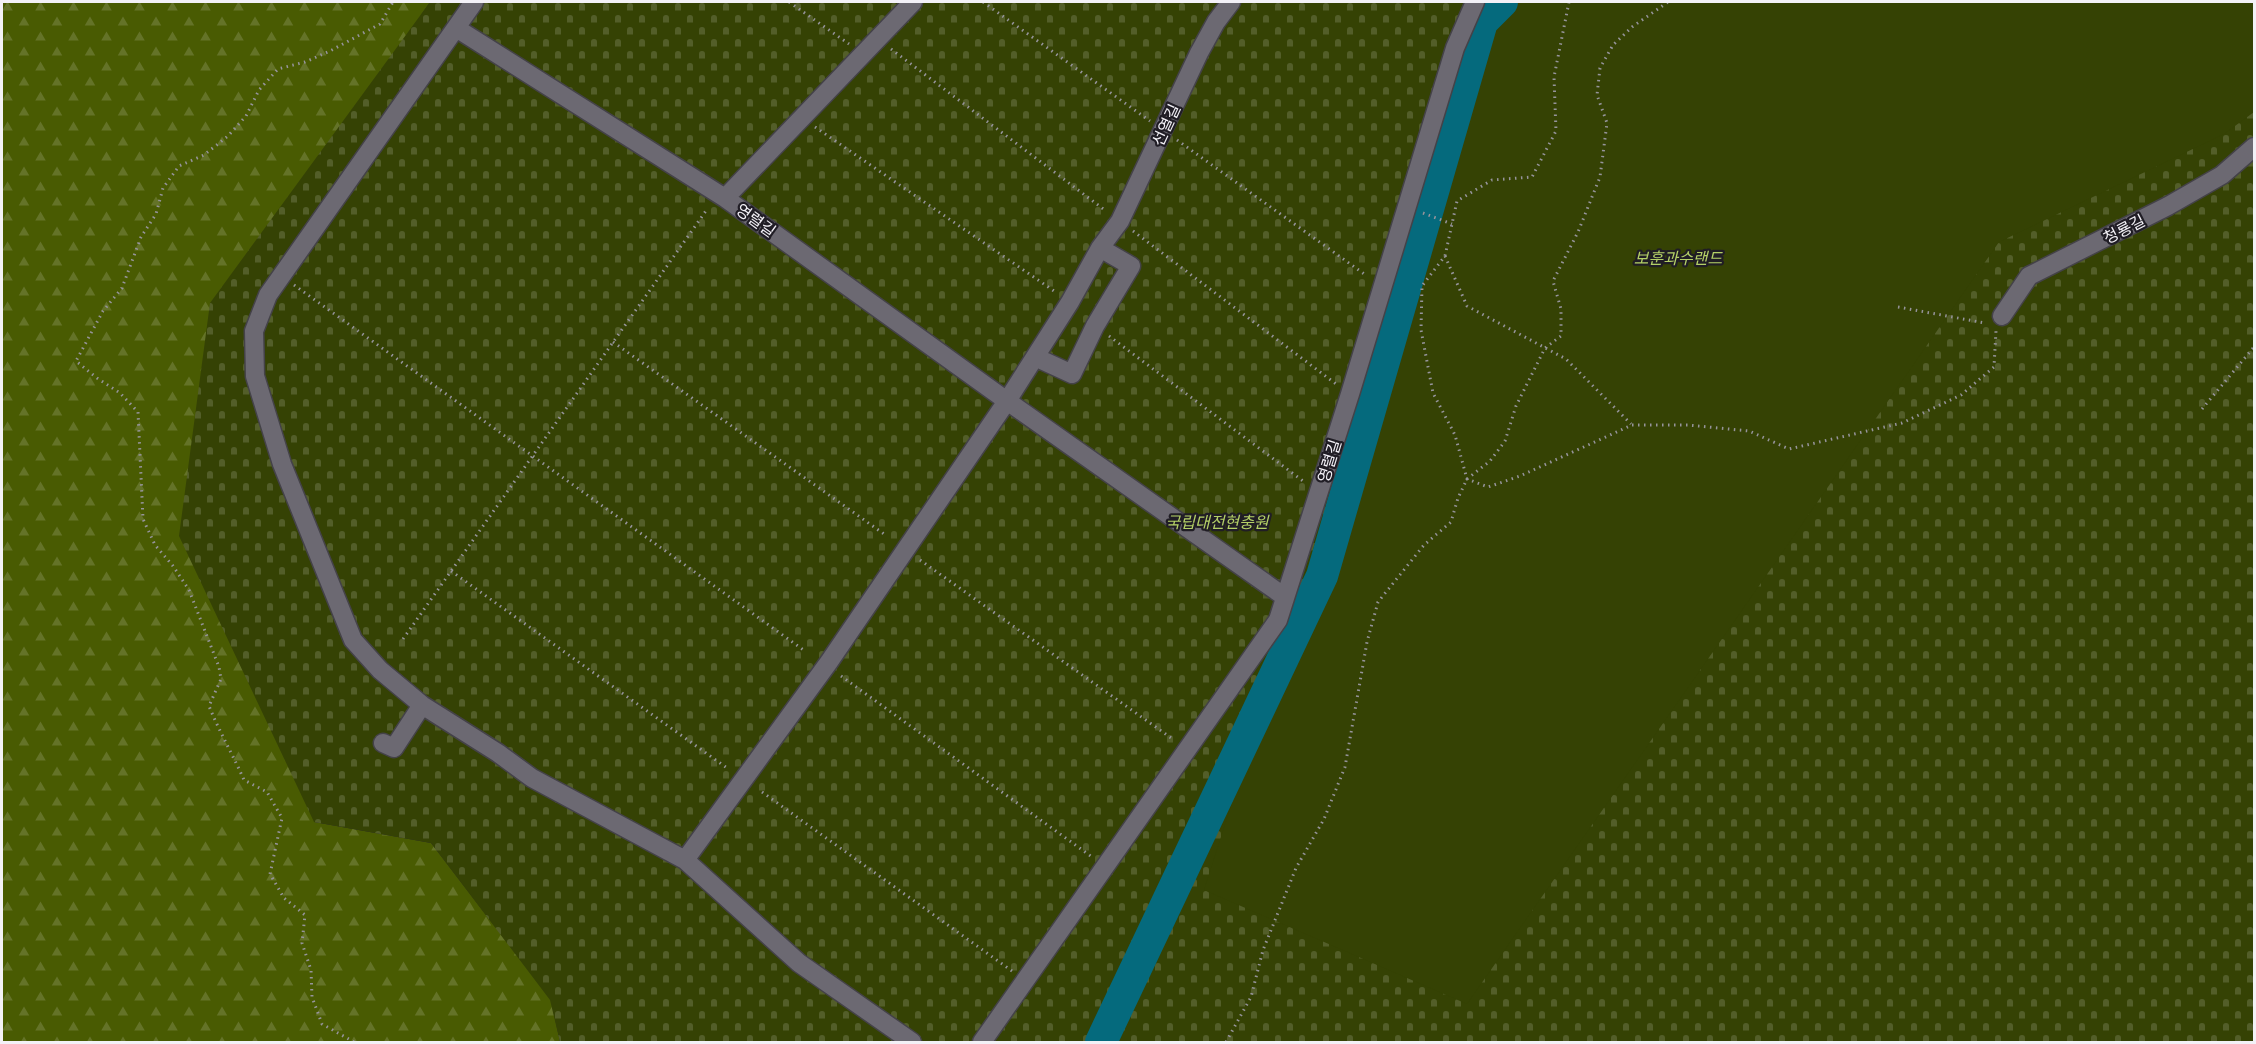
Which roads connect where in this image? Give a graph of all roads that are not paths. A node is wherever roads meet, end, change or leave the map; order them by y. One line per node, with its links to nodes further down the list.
1 (474, 2): 5 (lane)
2 (913, 2): 7 (lane, 영렬길)
3 (1231, 2): 8 (lane, 선열길)
4 (1475, 2): 12 (lane, 영렬길)
5 (456, 28): 7 (lane); 13 (lane)
6 (2254, 147): 9 (lane, 청룡길)
7 (725, 198): 11 (lane, 영렬길)
8 (1100, 248): 10 (lane); 10 (lane)
9 (1999, 320)
10 (1035, 357): 11 (lane)
11 (1007, 401): 12 (lane, 영렬길); 15 (lane)
12 (1285, 597): 17 (lane)
13 (422, 705): 14 (lane); 15 (lane)
14 (383, 743)
15 (685, 860): 16 (lane)
16 (912, 1042)
17 (982, 1042)

